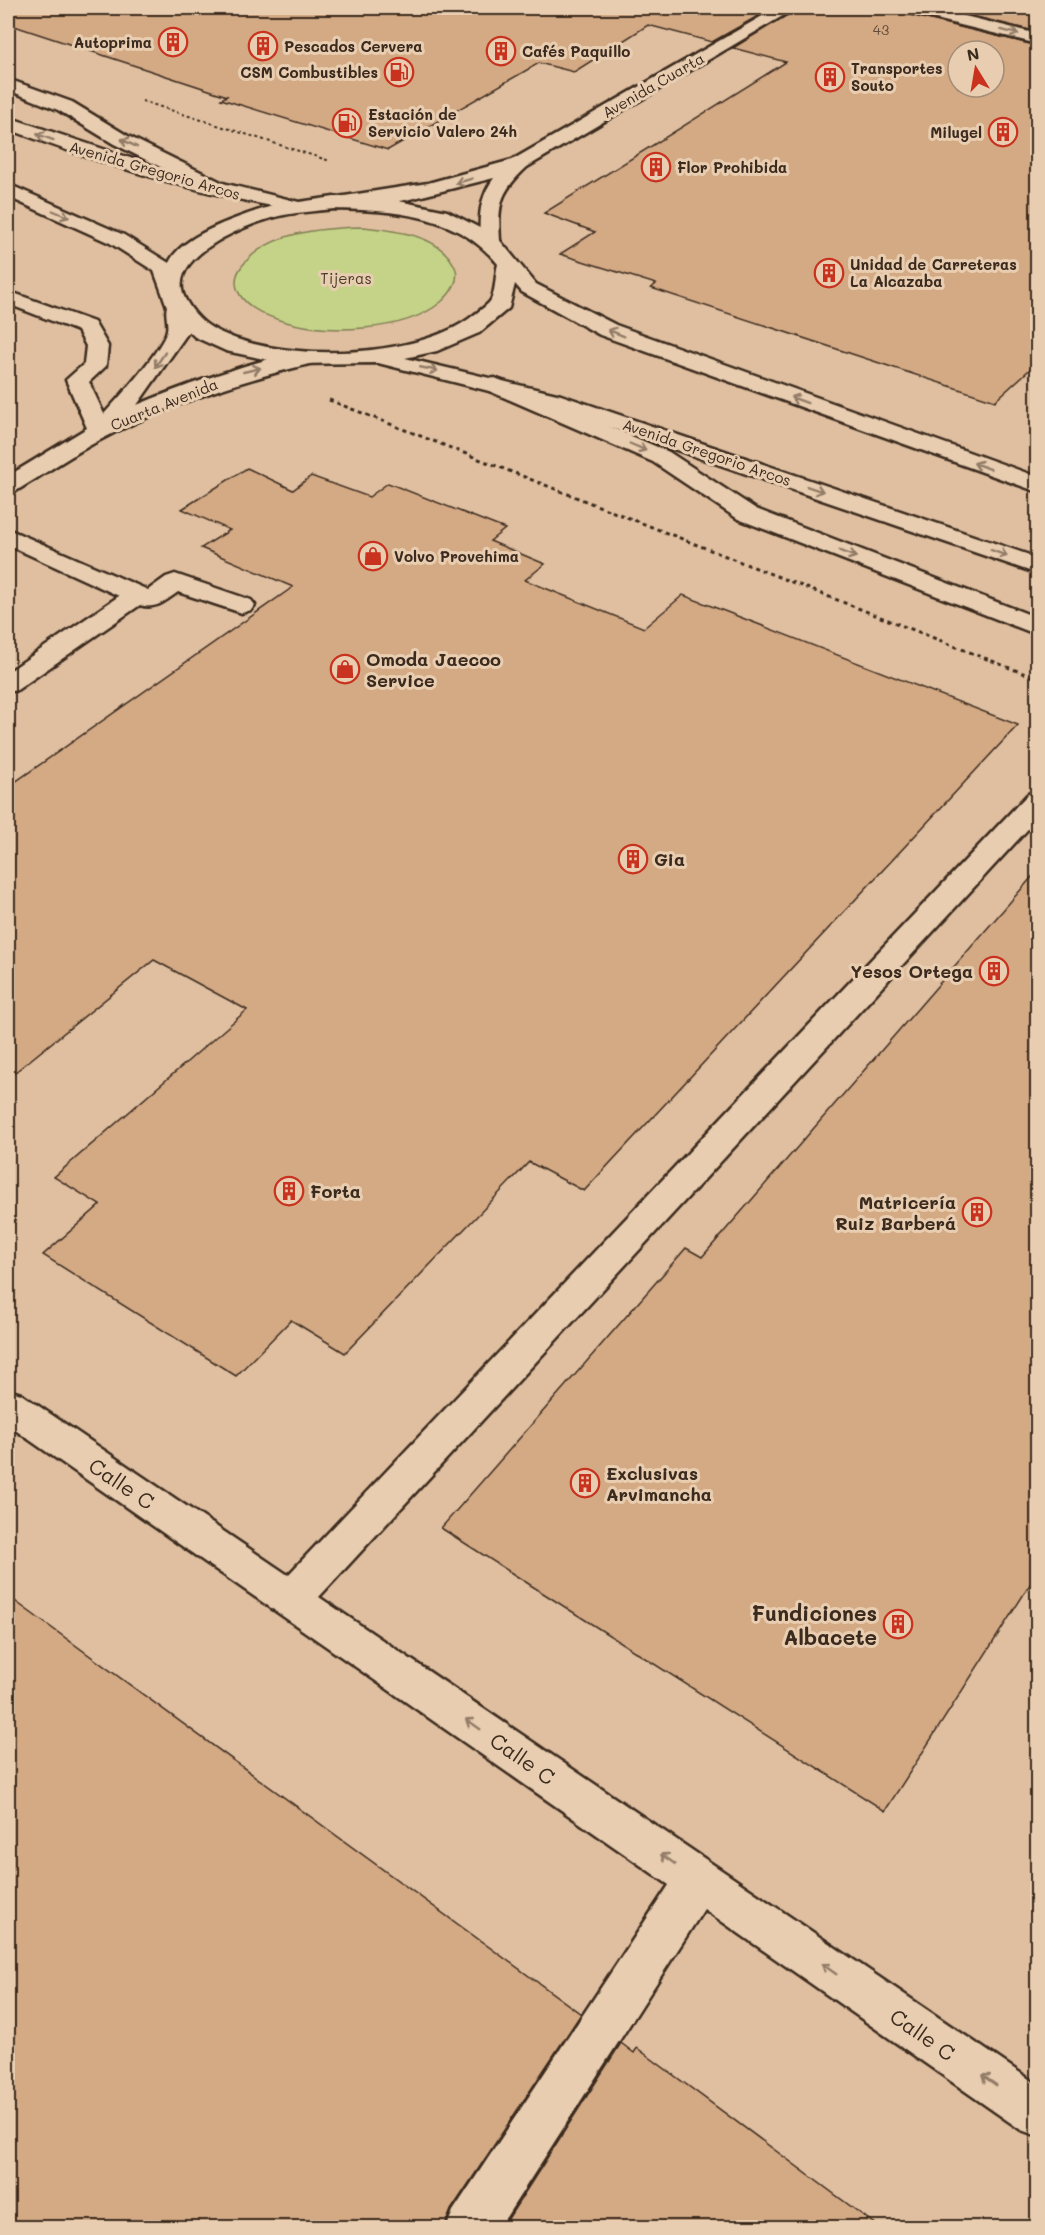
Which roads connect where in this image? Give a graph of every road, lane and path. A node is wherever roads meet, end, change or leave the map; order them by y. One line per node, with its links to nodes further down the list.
1 (787, 8): 6 (main road, Avenida Cuarta)
2 (913, 8): 3 (main road, one-way to 3)
3 (1038, 39)
4 (8, 84): 7 (main road, one-way to 4)
5 (8, 123): 7 (main road, Avenida Gregorio Arcos, one-way to 5)
6 (520, 163): 9 (main road, one-way to 9); 11 (main road)
7 (218, 188): 10 (main road, Avenida Gregorio Arcos)
8 (8, 190): 13 (main road, one-way to 13)
9 (334, 203): 10 (main road); 11 (main road)
10 (304, 206): 13 (main road)
11 (490, 241): 12 (main road)
12 (508, 265): 17 (main road); 21 (main road, one-way to 12)
13 (170, 285): 15 (main road)
14 (8, 297): 20 (main road)
15 (177, 307): 16 (main road); 20 (main road, Cuarta Avenida, one-way to 20)
16 (305, 358): 17 (main road); 20 (main road, Cuarta Avenida, one-way to 16)
17 (371, 358): 18 (main road, Avenida Gregorio Arcos, one-way to 18)
18 (488, 382): 24 (main road, Avenida Gregorio Arcos, one-way to 24); 27 (main road, one-way to 27)
19 (327, 399): 28 (path)
20 (100, 431): 22 (main road)
21 (1038, 485)
22 (8, 486)
23 (8, 536): 25 (main road)
24 (1038, 567)
25 (137, 595): 26 (main road); 29 (main road)
26 (242, 605)
27 (1038, 627)
28 (1038, 679)
29 (8, 684)
30 (1038, 800): 32 (main road)
31 (8, 1405): 32 (main road, Calle C)
32 (291, 1598): 33 (main road, Calle C, one-way to 32)
33 (698, 1880): 34 (main road, Calle C, one-way to 33); 35 (main road)
34 (1038, 2113)
35 (470, 2228)

